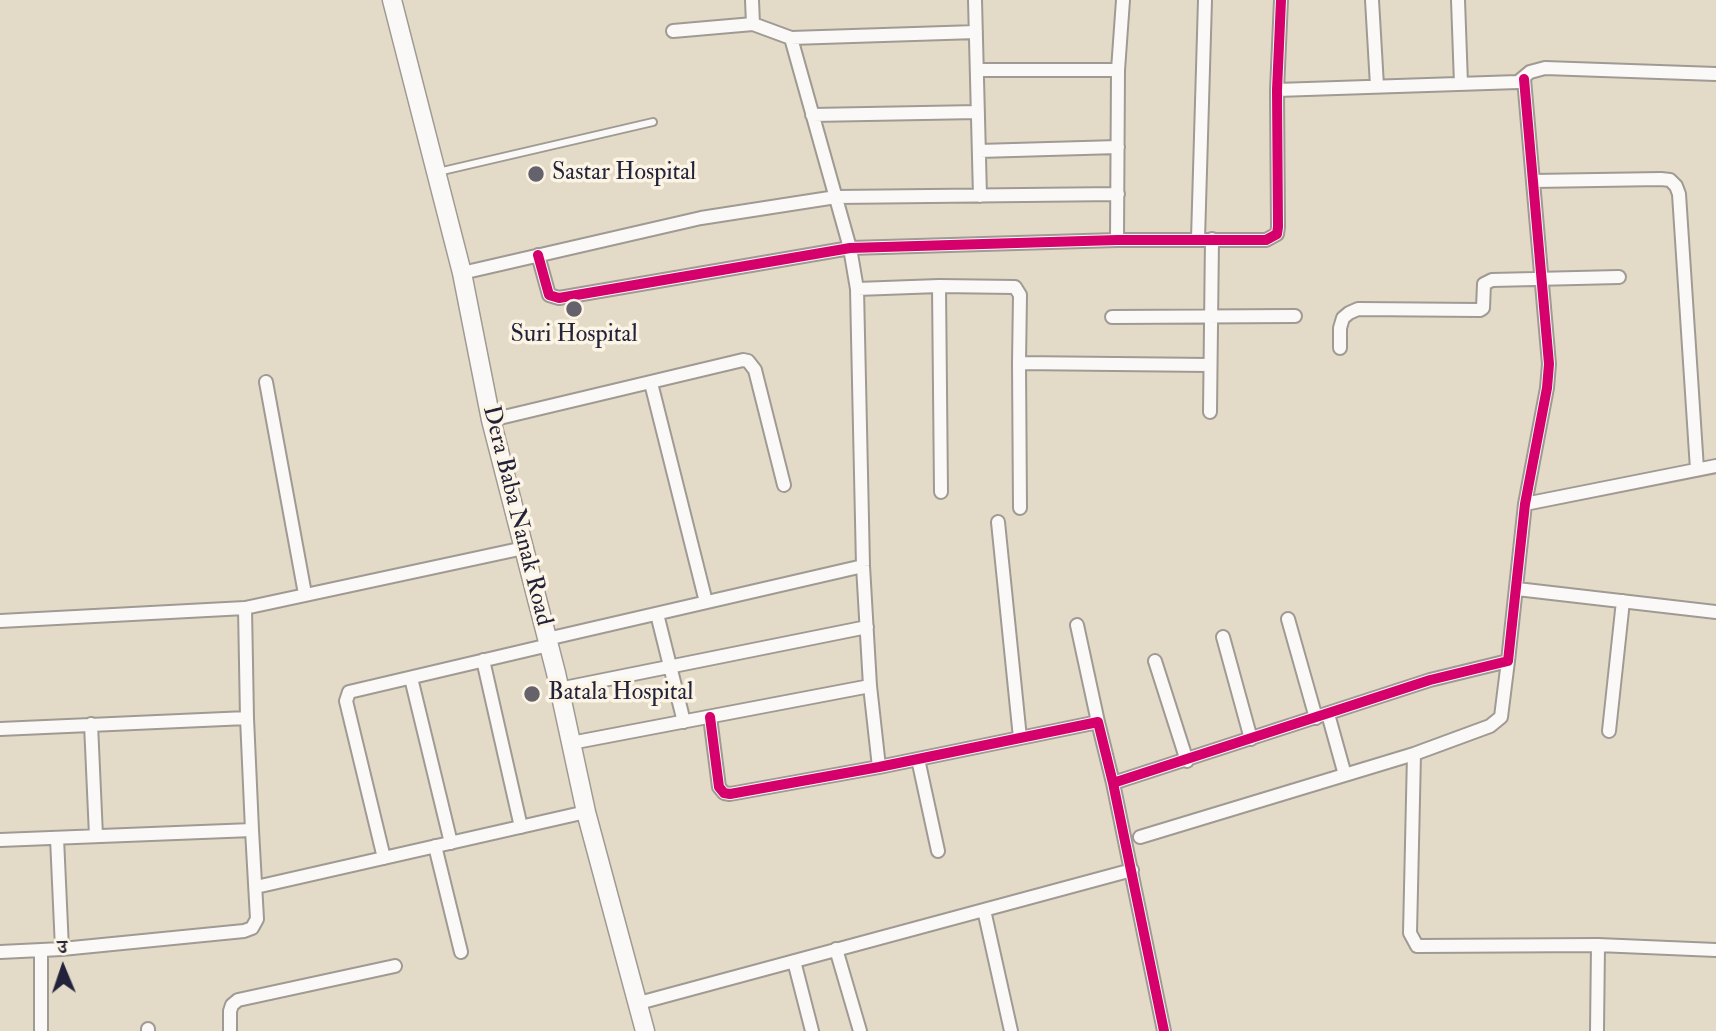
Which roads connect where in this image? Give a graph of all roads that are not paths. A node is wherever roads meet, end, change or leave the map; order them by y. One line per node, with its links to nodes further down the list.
1 (392, 0): 25 (main road, Dera Baba Nanak Road)
2 (752, 0): 9 (street)
3 (975, 0): 11 (street)
4 (1123, 0): 14 (street)
5 (1205, 0): 30 (street)
6 (1281, 0): 19 (street)
7 (1372, 0): 18 (street)
8 (1458, 0): 17 (street)
9 (753, 24): 10 (street); 12 (street)
10 (673, 31)
11 (976, 32): 12 (street); 13 (street)
12 (791, 38): 21 (street)
13 (977, 70): 14 (street); 20 (street)
14 (1118, 70): 23 (street)
15 (1716, 74): 16 (street)
16 (1524, 79): 17 (street); 26 (street)
17 (1461, 84): 18 (street)
18 (1377, 86): 19 (street)
19 (1277, 90): 30 (street)
20 (978, 112): 21 (street); 24 (street)
21 (812, 115): 29 (street)
22 (653, 122): 25 (lane)
23 (1118, 147): 24 (street); 27 (street)
24 (979, 151): 28 (street)
25 (436, 173): 34 (main road, Dera Baba Nanak Road)
26 (1533, 181): 36 (street); 50 (street)
27 (1118, 194): 28 (street); 31 (street)
28 (980, 196): 29 (street)
29 (836, 197): 32 (street); 33 (street)
30 (1205, 239): 31 (street); 41 (street)
31 (1118, 240): 32 (street)
32 (850, 248): 33 (street); 38 (street)
33 (538, 255): 34 (street)
34 (462, 273): 48 (main road, Dera Baba Nanak Road)
35 (1619, 277): 36 (street)
36 (1541, 278): 42 (street); 53 (street)
37 (939, 286): 38 (street); 43 (street); 52 (street)
38 (857, 289): 57 (street)
39 (1295, 316): 41 (street)
40 (1112, 317): 41 (street)
41 (1211, 317): 44 (street)
42 (1340, 348)
43 (1019, 363): 44 (street); 54 (street)
44 (1210, 365): 47 (street)
45 (265, 382): 59 (street)
46 (651, 383): 48 (street); 51 (street); 61 (street)
47 (1210, 412)
48 (491, 420): 56 (main road, Dera Baba Nanak Road)
49 (1716, 466): 50 (street)
50 (1697, 469): 53 (street)
51 (784, 485)
52 (941, 492)
53 (1525, 504): 58 (street)
54 (1020, 508)
55 (998, 522): 86 (street)
56 (524, 548): 59 (street); 70 (main road, Dera Baba Nanak Road)
57 (863, 566): 61 (street); 68 (street)
58 (1517, 589): 60 (street); 72 (street)
59 (305, 594): 62 (street)
60 (1623, 601): 63 (street); 85 (street)
61 (706, 602): 64 (street)
62 (246, 608): 66 (street); 80 (street)
63 (1716, 612)
64 (657, 614): 70 (street); 74 (street)
65 (1288, 619): 78 (street)
66 (0, 621)
67 (1077, 625): 82 (street)
68 (867, 627): 74 (street); 76 (street)
69 (1223, 637): 87 (street)
70 (548, 642): 71 (street); 77 (main road, Dera Baba Nanak Road)
71 (483, 660): 75 (street); 96 (street)
72 (1508, 660): 78 (street); 89 (street)
73 (1155, 661): 91 (street)
74 (670, 666): 77 (street); 81 (street)
75 (411, 678): 102 (street); 105 (street)
76 (870, 686): 79 (street); 92 (street)
77 (559, 689): 88 (main road, Dera Baba Nanak Road)
78 (1322, 716): 87 (street); 93 (street)
79 (710, 717): 81 (street); 92 (street)
80 (247, 718): 83 (street); 97 (street)
81 (684, 722): 88 (street)
82 (1098, 722): 86 (street); 94 (street)
83 (91, 724): 84 (street); 98 (street)
84 (0, 729)
85 (1609, 731)
86 (1020, 738): 90 (street)
87 (1251, 739): 91 (street)
88 (571, 743): 95 (main road, Dera Baba Nanak Road)
89 (1414, 754): 93 (street); 109 (street)
90 (918, 759): 92 (street); 104 (street)
91 (1186, 761): 94 (street)
92 (879, 767)
93 (1345, 775): 99 (street)
94 (1113, 783): 106 (street)
95 (586, 812): 96 (street); 118 (main road, Dera Baba Nanak Road)
96 (521, 827): 102 (street)
97 (252, 830): 98 (street); 107 (street)
98 (96, 836): 100 (street)
99 (1140, 836)
100 (57, 838): 101 (street); 110 (street)
101 (0, 840)
102 (451, 843): 103 (street)
103 (435, 846): 105 (street); 115 (street)
104 (938, 851)
105 (384, 858): 107 (street)
106 (1132, 870): 108 (street); 125 (street)
107 (256, 887): 110 (street)
108 (984, 910): 111 (street); 124 (street)
109 (1598, 945): 113 (street); 126 (street)
110 (62, 948): 112 (street)
111 (836, 949): 116 (street); 123 (street)
112 (41, 950): 114 (street); 119 (street)
113 (1716, 950)
114 (0, 951)
115 (461, 952)
116 (794, 961): 118 (street); 122 (street)
117 (395, 966): 120 (street)
118 (639, 1003): 121 (main road, Dera Baba Nanak Road)
119 (41, 1031)
120 (230, 1031)
121 (645, 1031)
122 (813, 1031)
123 (860, 1031)
124 (1011, 1031)
125 (1164, 1031)
126 (1597, 1031)

